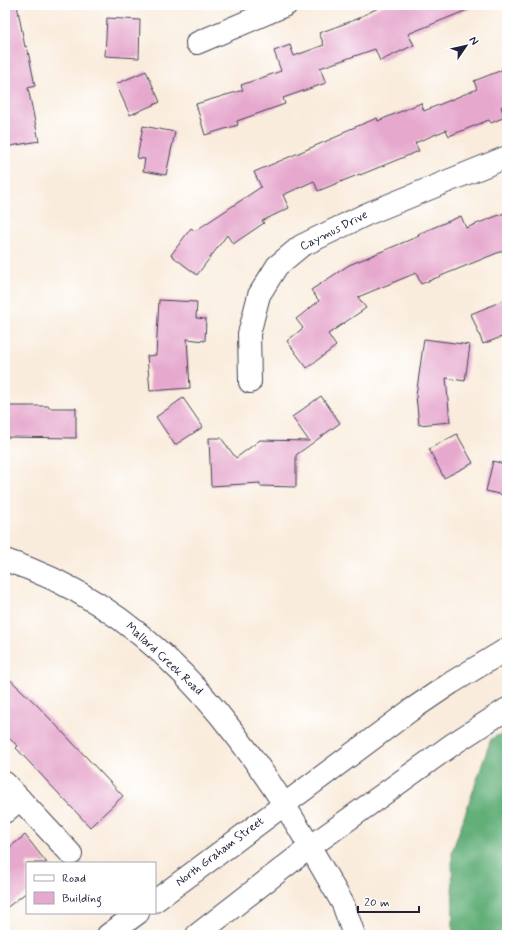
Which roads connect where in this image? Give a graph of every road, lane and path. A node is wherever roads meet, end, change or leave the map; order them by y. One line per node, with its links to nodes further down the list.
1 (286, 5): 2 (main road)
2 (197, 43)
3 (507, 157): 4 (main road, Caymus Drive)
4 (250, 382)
5 (5, 560): 9 (main road, Mallard Creek Road)
6 (507, 649): 9 (main road)
7 (507, 709): 11 (main road)
8 (5, 784): 10 (main road)
9 (284, 804): 11 (main road, Mallard Creek Road); 13 (main road, North Graham Street)
10 (13, 806): 12 (main road)
11 (310, 847): 16 (main road); 17 (main road, Mallard Creek Road)
12 (71, 854)
13 (156, 899)
14 (137, 914): 15 (main road)
15 (108, 935)
16 (197, 935)
17 (354, 935)

